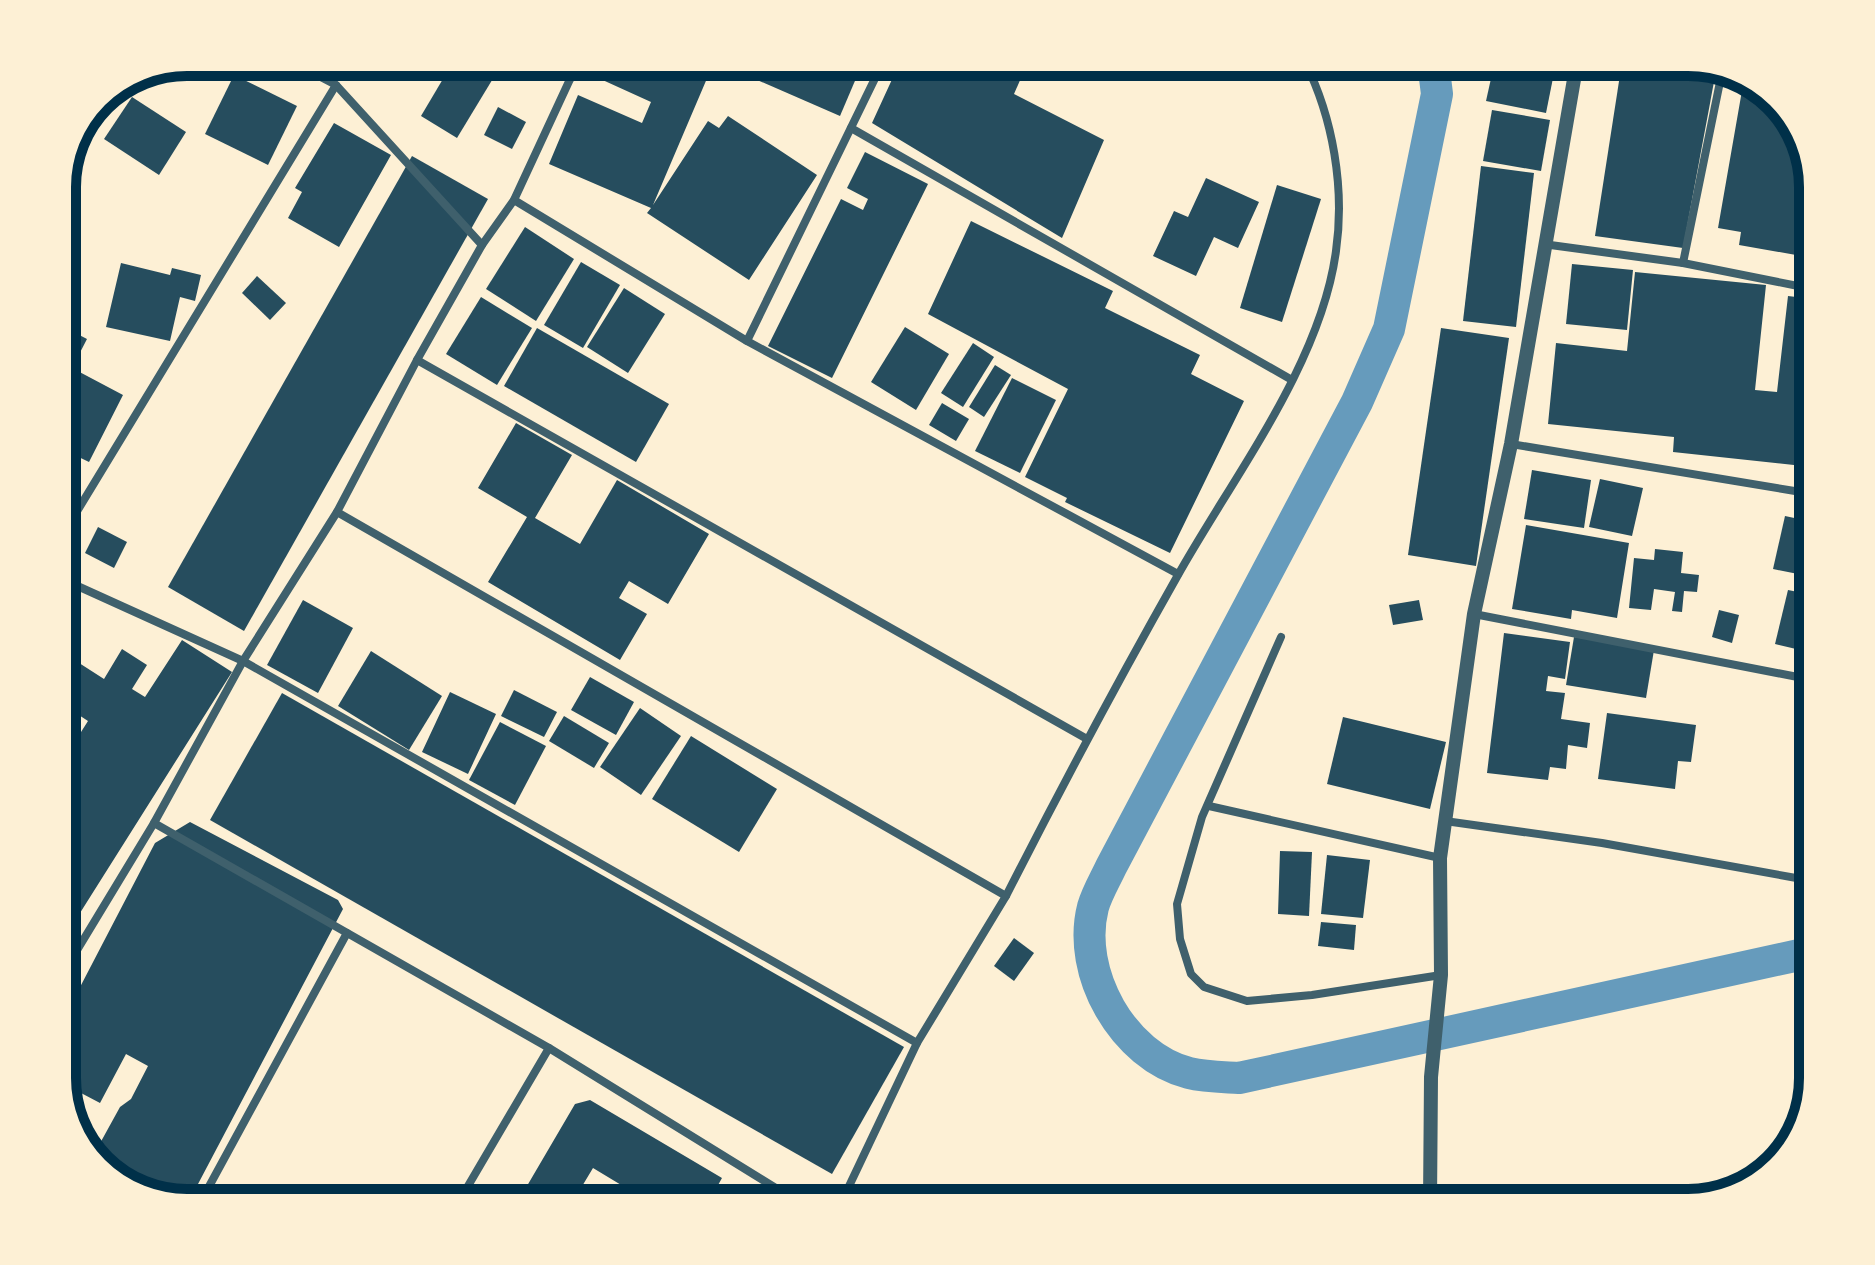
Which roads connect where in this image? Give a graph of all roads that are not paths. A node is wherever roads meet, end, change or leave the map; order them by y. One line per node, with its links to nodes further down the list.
1 (319, 76): 10 (street)
2 (566, 76): 8 (street)
3 (571, 76): 8 (street)
4 (876, 76): 11 (street)
5 (1309, 76): 7 (street)
6 (1574, 76): 13 (street)
7 (1313, 78): 19 (street)
8 (570, 79): 12 (street)
9 (1720, 81): 15 (street)
10 (336, 85): 14 (street); 23 (street)
11 (851, 128): 17 (street); 19 (street)
12 (514, 200): 14 (street); 17 (street)
13 (1543, 244): 15 (street); 20 (street)
14 (482, 245): 18 (street)
15 (1683, 263): 16 (street)
16 (1799, 286)
17 (747, 341): 24 (street)
18 (417, 360): 22 (street); 30 (street)
19 (1292, 380): 24 (street)
20 (1511, 444): 21 (street); 26 (street)
21 (1799, 492)
22 (337, 512): 28 (street); 36 (street)
23 (76, 513)
24 (1178, 574): 30 (street)
25 (76, 585): 28 (street)
26 (1474, 614): 29 (street); 32 (street)
27 (1281, 637): 31 (street)
28 (243, 661): 33 (street); 40 (street)
29 (1799, 677)
30 (1087, 739): 36 (street)
31 (1209, 806): 34 (street); 39 (street)
32 (1445, 821): 34 (street); 35 (street)
33 (154, 823): 37 (street); 38 (street)
34 (1440, 858): 39 (street)
35 (1799, 878)
36 (1006, 896): 40 (street)
37 (347, 933): 41 (street); 42 (street)
38 (76, 952)
39 (1441, 975): 46 (street)
40 (917, 1043): 45 (street)
41 (549, 1048): 43 (street); 44 (street)
42 (208, 1189)
43 (466, 1189)
44 (777, 1189)
45 (848, 1189)
46 (1430, 1189)

